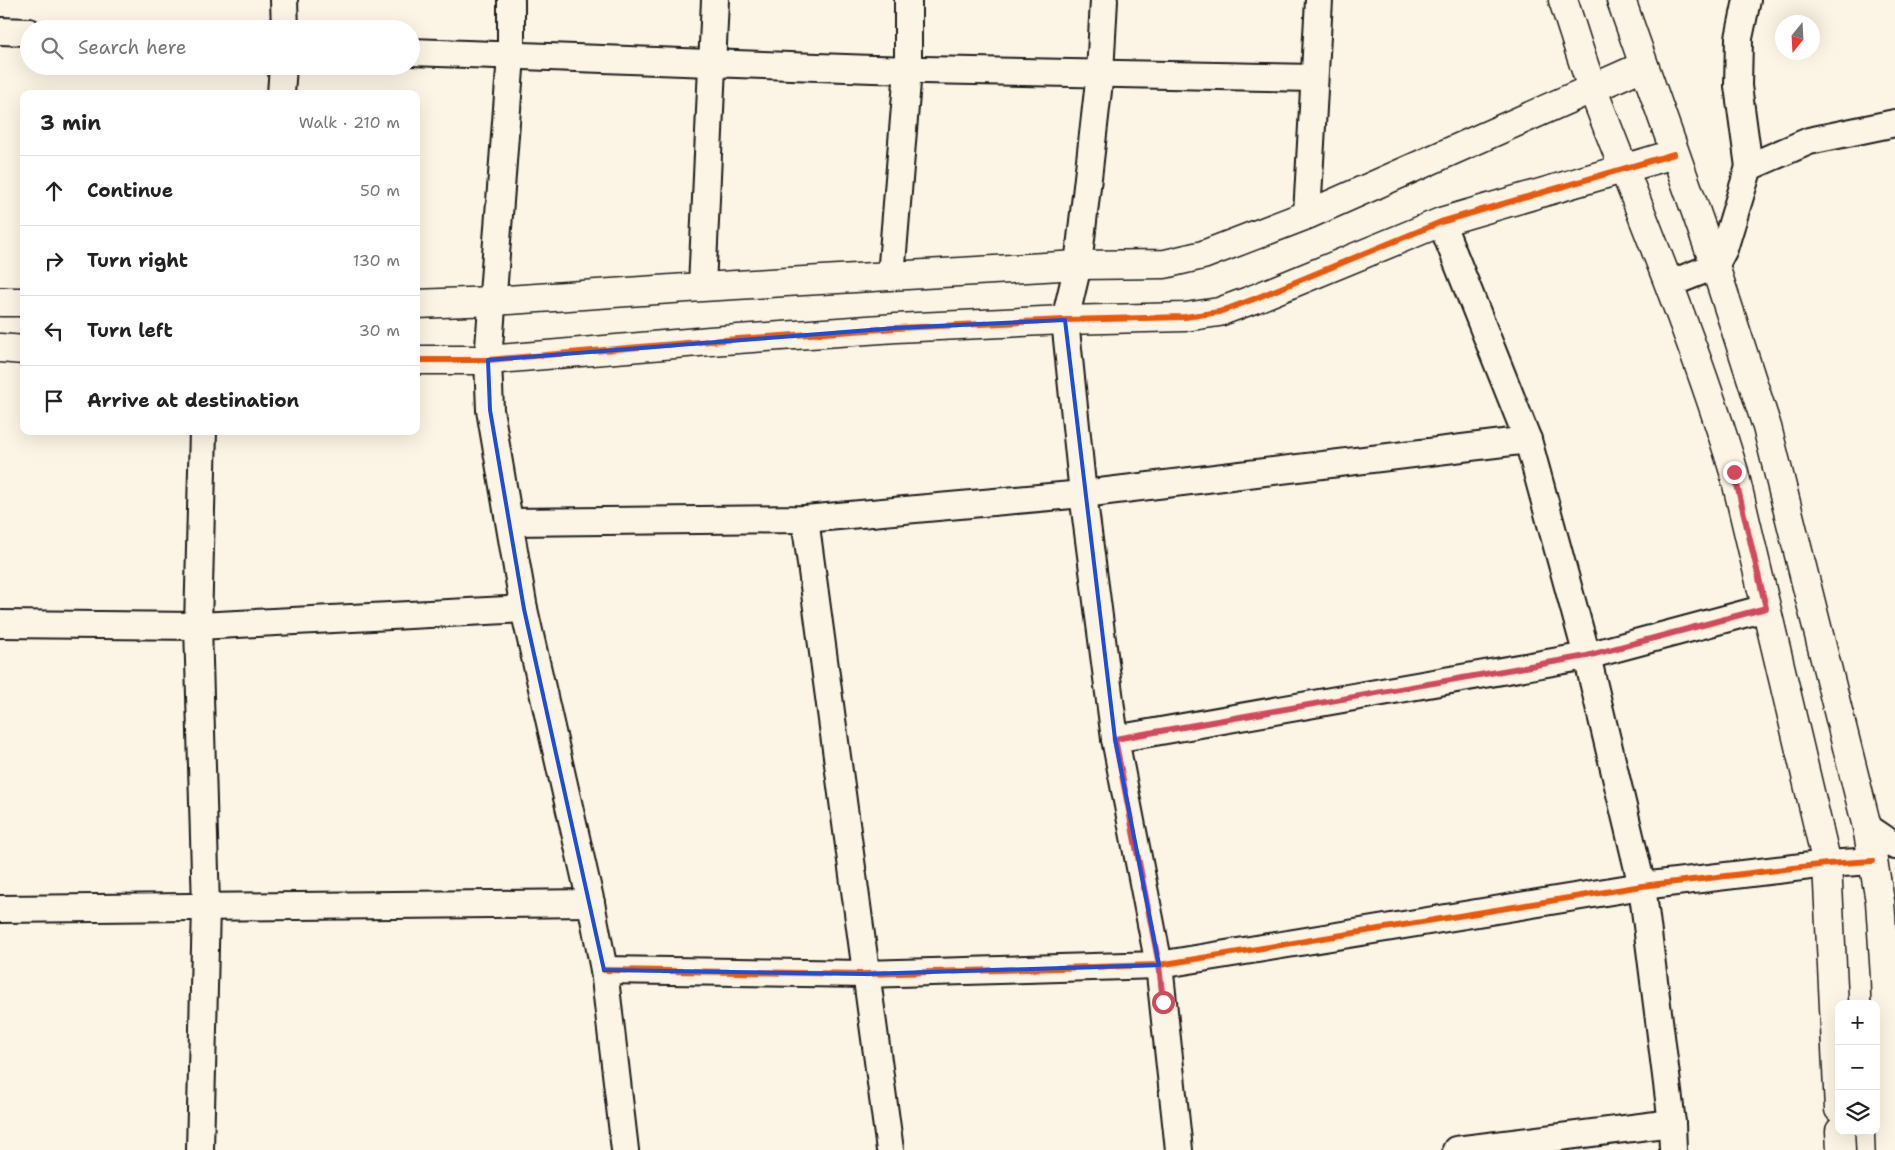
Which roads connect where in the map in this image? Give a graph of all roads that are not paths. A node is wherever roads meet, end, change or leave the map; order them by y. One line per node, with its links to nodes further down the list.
1 (284, 0): 10 (street)
2 (511, 0): 14 (street)
3 (715, 0): 15 (street)
4 (908, 0): 17 (street)
5 (1104, 0): 18 (street)
6 (1319, 0): 20 (street)
7 (1563, 0): 21 (street)
8 (1621, 0): 16 (street)
9 (1747, 0): 25 (street)
10 (285, 20)
11 (0, 31): 12 (street)
12 (20, 32)
13 (420, 52): 14 (street)
14 (511, 56): 15 (street); 34 (street)
15 (711, 64): 17 (street); 33 (street)
16 (1643, 66): 21 (street); 24 (street)
17 (908, 70): 18 (street); 31 (street)
18 (1100, 73): 20 (street); 29 (street)
19 (283, 75): 22 (street)
20 (1314, 78): 27 (street)
21 (1593, 89): 26 (street); 27 (street)
22 (281, 90)
23 (1895, 123): 25 (street)
24 (1674, 154): 26 (street); 30 (street)
25 (1749, 167): 30 (street)
26 (1625, 169): 28 (street); 32 (street)
27 (1307, 214): 29 (street)
28 (1441, 222): 38 (street); 44 (street)
29 (1078, 265): 31 (street); 38 (street)
30 (1715, 266): 32 (street); 54 (street)
31 (890, 276): 33 (street)
32 (1669, 284): 48 (street)
33 (702, 287): 34 (street)
34 (493, 301): 37 (street); 42 (street)
35 (0, 302): 36 (street)
36 (20, 302)
37 (420, 304)
38 (1065, 320): 42 (street); 45 (street)
39 (0, 348): 40 (street)
40 (20, 350)
41 (420, 360): 42 (street)
42 (488, 360): 47 (street)
43 (203, 435): 51 (street)
44 (1528, 440): 45 (street); 52 (street)
45 (1083, 494): 46 (street); 53 (street)
46 (805, 519): 47 (street); 64 (street)
47 (510, 522): 49 (street)
48 (1766, 608): 52 (street); 57 (street)
49 (524, 609): 51 (street); 59 (street)
50 (0, 624): 51 (street)
51 (198, 626): 60 (street)
52 (1587, 656): 53 (street); 58 (street)
53 (1115, 739): 62 (street)
54 (1867, 827): 55 (street); 56 (street)
55 (1895, 846)
56 (1873, 861): 57 (street); 75 (street)
57 (1826, 864): 58 (street); 65 (street)
58 (1642, 886): 62 (street); 66 (street)
59 (591, 903): 60 (street); 63 (street)
60 (206, 907): 61 (street); 68 (street)
61 (0, 909)
62 (1159, 965): 64 (street); 71 (street)
63 (604, 970): 64 (street); 69 (street)
64 (865, 974): 70 (street)
65 (1838, 1090)
66 (1672, 1123): 72 (street); 73 (street)
67 (1840, 1135): 74 (street)
68 (200, 1150)
69 (625, 1150)
70 (890, 1150)
71 (1179, 1150)
72 (1456, 1150)
73 (1673, 1150)
74 (1841, 1150)
75 (1890, 1150)

